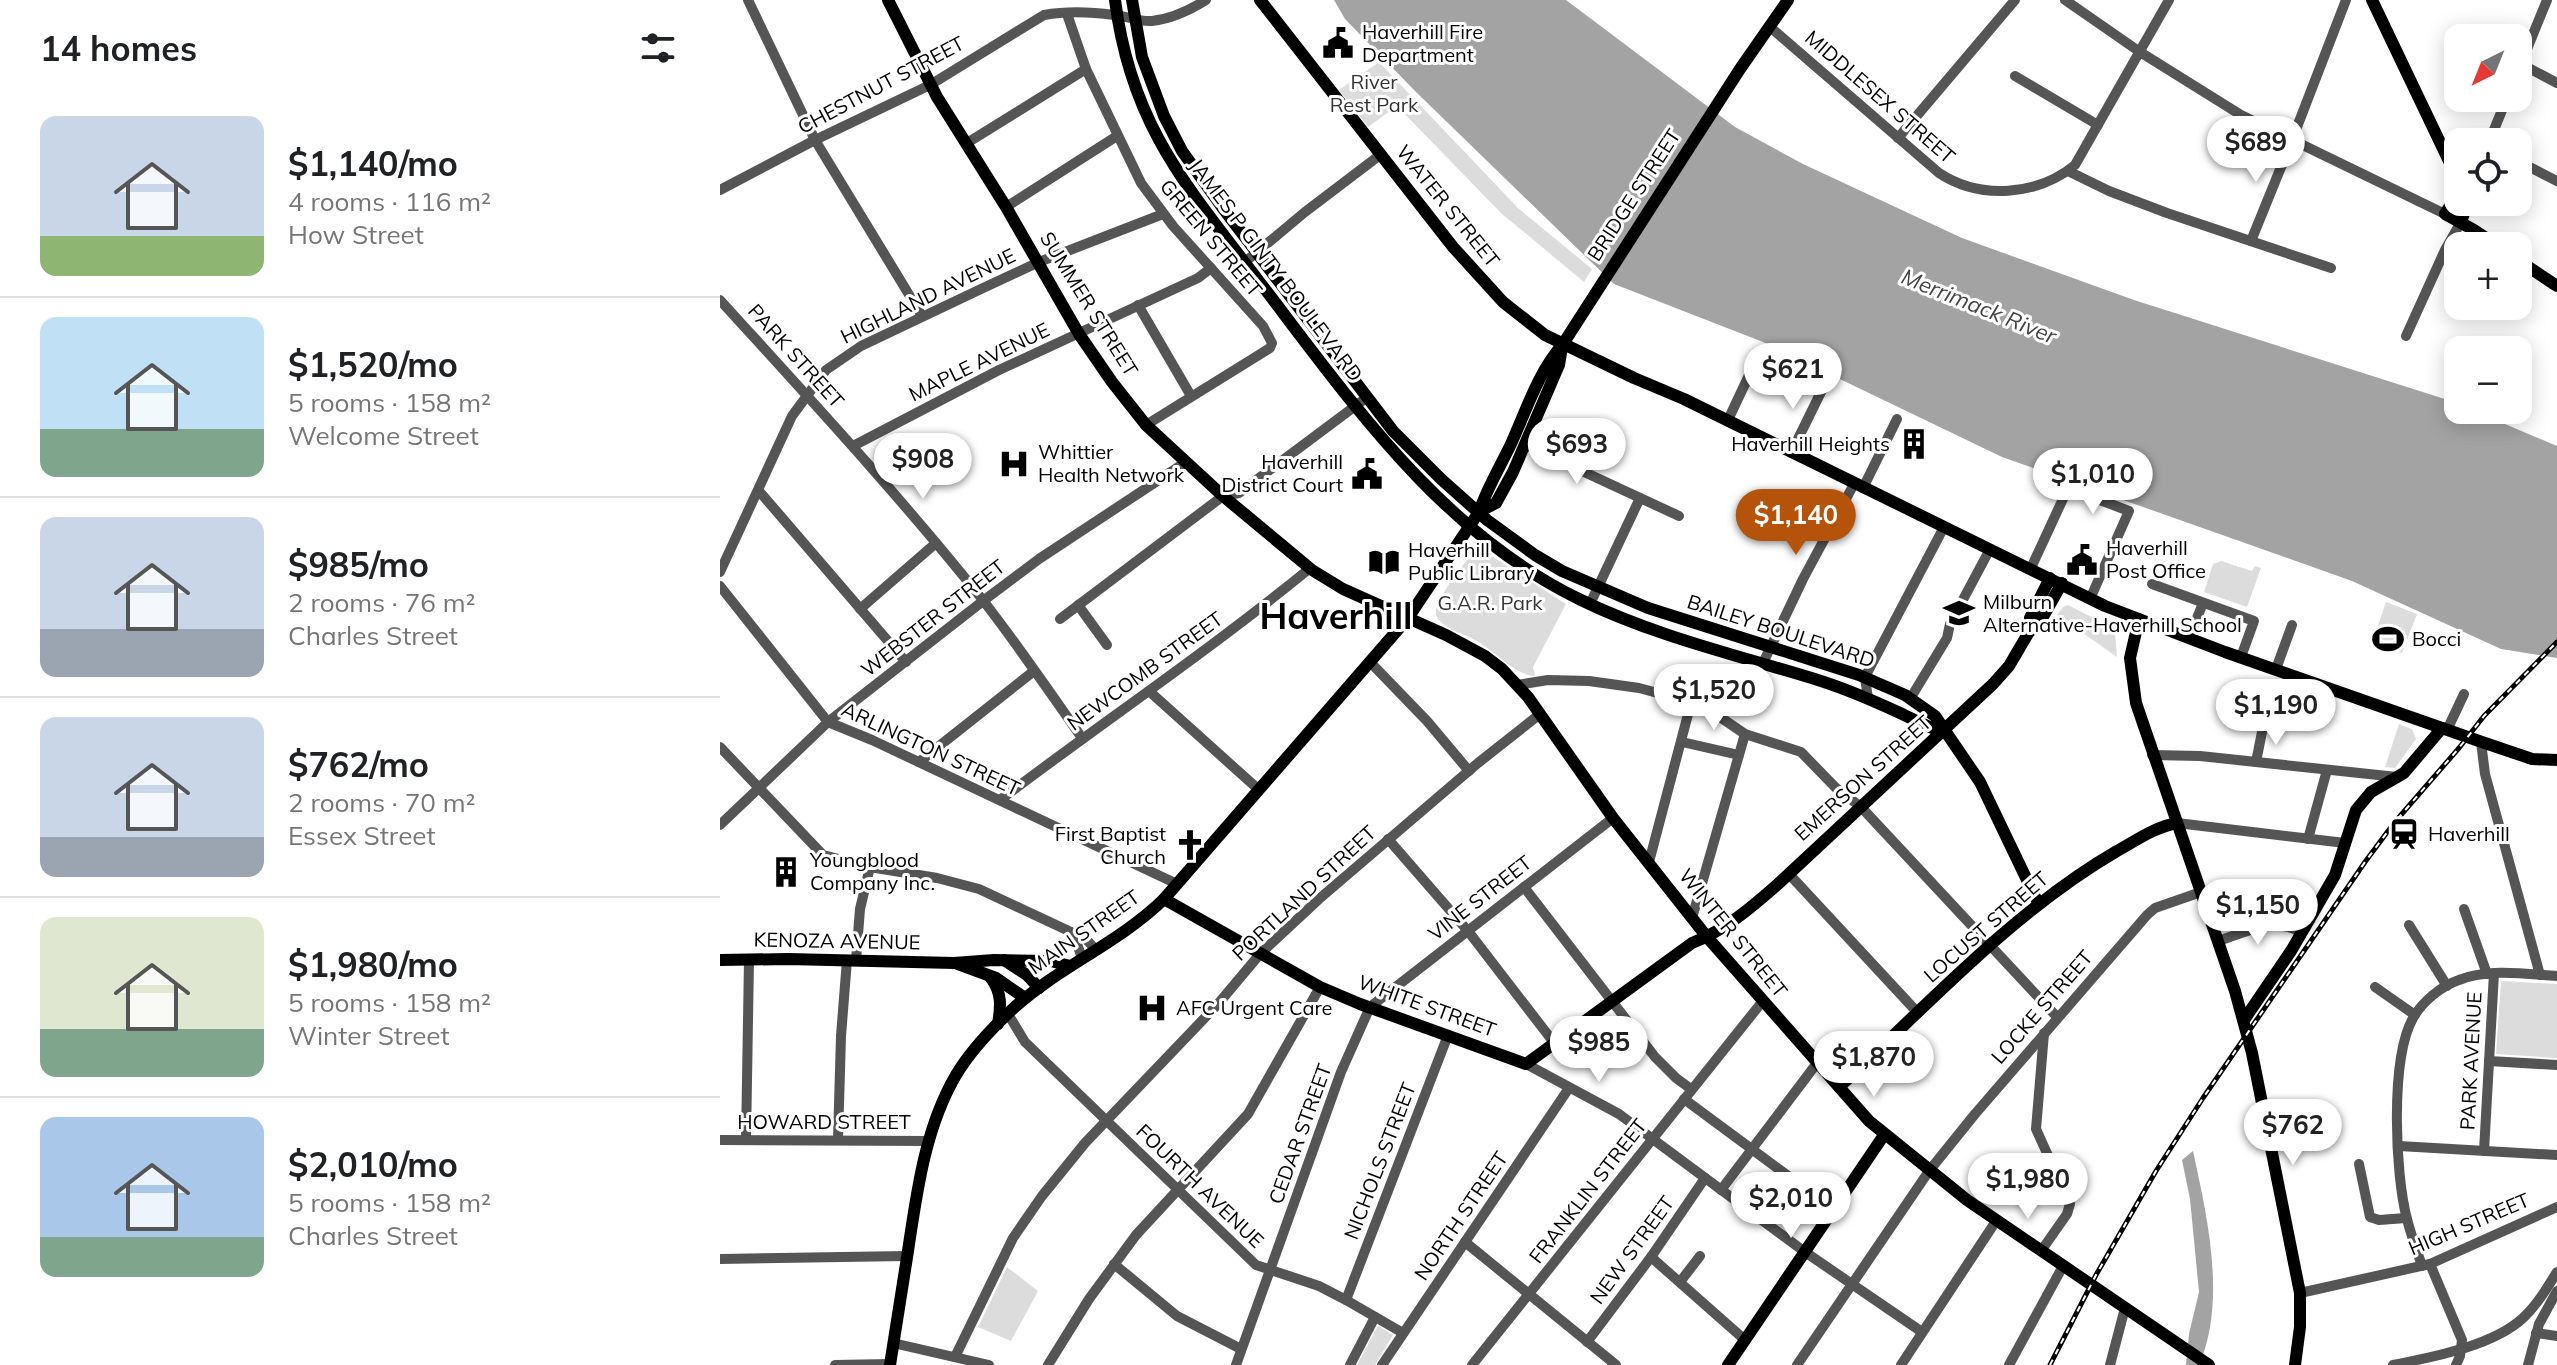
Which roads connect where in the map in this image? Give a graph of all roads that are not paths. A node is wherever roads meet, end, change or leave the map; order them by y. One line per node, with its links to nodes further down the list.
1 (748, 0): 28 (street)
2 (888, 0): 24 (main road, SUMMER STREET)
3 (1115, 0): 15 (main road, JAMES P GINTY BOULEVARD)
4 (1132, 0): 16 (main road, JAMES P GINTY BOULEVARD)
5 (1206, 0): 16 (street, CHESTNUT STREET)
6 (1260, 0): 32 (main road, WATER STREET)
7 (1788, 0): 17 (main road, BRIDGE STREET)
8 (2015, 0): 27 (street)
9 (2065, 0): 19 (street)
10 (2169, 0): 19 (street)
11 (2346, 0): 29 (street)
12 (2372, 0): 31 (main road)
13 (2547, 0): 18 (street)
14 (1061, 10): 15 (street, CHESTNUT STREET); 20 (street, GREEN STREET); 24 (street, CHESTNUT STREET)
15 (1117, 15): 16 (street, CHESTNUT STREET); 47 (main road, JAMES P GINTY BOULEVARD)
16 (1135, 20): 45 (main road, JAMES P GINTY BOULEVARD)
17 (1770, 27): 27 (street, MIDDLESEX STREET); 57 (main road, BRIDGE STREET)
18 (2532, 36)
19 (2140, 52): 25 (street); 29 (street)
20 (1086, 69): 26 (street, GREEN STREET); 30 (street)
21 (2532, 72): 23 (street)
22 (2015, 76): 25 (street)
23 (2557, 83)
24 (930, 85): 28 (street, CHESTNUT STREET); 30 (main road, SUMMER STREET)
25 (2098, 125): 34 (street)
26 (1117, 136): 37 (street); 38 (street, GREEN STREET)
27 (1898, 138): 34 (street, MIDDLESEX STREET)
28 (815, 140): 36 (street, CHESTNUT STREET); 54 (street)
29 (2292, 140): 39 (street); 44 (street)
30 (967, 143): 37 (main road, SUMMER STREET)
31 (2444, 151)
32 (1380, 155): 45 (street); 57 (main road, WATER STREET)
33 (2532, 168): 35 (street)
34 (2068, 171): 44 (street)
35 (2557, 181)
36 (720, 190)
37 (1006, 207): 46 (main road, SUMMER STREET)
38 (1163, 214): 46 (street, HIGHLAND AVENUE); 48 (street, GREEN STREET)
39 (2444, 214)
40 (2449, 216): 42 (main road)
41 (2463, 216): 42 (main road)
42 (2461, 222): 43 (main road); 56 (street)
43 (2476, 232)
44 (2251, 241): 49 (street)
45 (1256, 252): 47 (street); 62 (main road, JAMES P GINTY BOULEVARD)
46 (1039, 262): 54 (street, HIGHLAND AVENUE); 55 (main road, SUMMER STREET)
47 (1245, 262): 63 (main road, JAMES P GINTY BOULEVARD)
48 (1211, 268): 53 (street, MAPLE AVENUE); 61 (street, GREEN STREET)
49 (2331, 268)
50 (2532, 269): 51 (main road)
51 (2557, 286)
52 (720, 301): 60 (street, PARK STREET)
53 (1138, 305): 55 (street, MAPLE AVENUE); 61 (street)
54 (922, 316): 60 (street, HIGHLAND AVENUE)
55 (1079, 334): 66 (main road, SUMMER STREET); 68 (street, MAPLE AVENUE)
56 (2406, 336)
57 (1563, 344): 65 (main road, WATER STREET); 67 (main road, MAIN STREET); 75 (main road, MAIN STREET)
58 (1759, 354): 65 (street)
59 (1825, 384): 69 (street)
60 (806, 394): 68 (street, PARK STREET); 72 (street, HIGHLAND AVENUE)
61 (1191, 396): 66 (street, GREEN STREET)
62 (1368, 398): 63 (street); 75 (main road, JAMES P GINTY BOULEVARD)
63 (1354, 406): 73 (street); 77 (main road, JAMES P GINTY BOULEVARD)
64 (1897, 419): 71 (street)
65 (1728, 420): 69 (main road, WATER STREET)
66 (1146, 425): 70 (main road, SUMMER STREET)
67 (1526, 445): 74 (street); 75 (main road, MAIN STREET)
68 (853, 446): 79 (street, PARK STREET)
69 (1791, 453): 71 (main road, WATER STREET)
70 (1186, 462): 73 (main road, SUMMER STREET); 89 (street, WEBSTER STREET)
71 (1858, 486): 78 (main road, WATER STREET); 100 (street)
72 (759, 491): 83 (street, HIGHLAND AVENUE); 93 (street)
73 (1223, 496): 82 (main road, SUMMER STREET); 92 (street)
74 (1640, 498): 76 (street); 87 (street)
75 (1479, 512): 77 (main road, MAIN STREET); 87 (main road, BAILEY BOULEVARD)
76 (1679, 516)
77 (1469, 526): 91 (main road, BAILEY BOULEVARD); 94 (main road, MAIN STREET)
78 (1944, 527): 80 (main road, WATER STREET); 107 (street)
79 (936, 543): 89 (street, PARK STREET); 93 (street)
80 (1990, 549): 81 (main road, WATER STREET); 112 (street)
81 (2031, 568): 84 (main road, WATER STREET); 88 (street)
82 (1309, 569): 94 (main road, SUMMER STREET); 109 (street, NEWCOMB STREET)
83 (720, 572)
84 (2056, 581): 88 (main road, WATER STREET); 118 (main road, EMERSON STREET)
85 (2152, 584): 90 (street)
86 (720, 586): 116 (street, ARLINGTON STREET)
87 (1597, 586): 91 (street); 100 (main road, BAILEY BOULEVARD)
88 (2090, 599): 96 (main road, WATER STREET)
89 (983, 601): 102 (street, WEBSTER STREET); 106 (street, PARK STREET)
90 (2203, 603): 98 (street); 101 (street)
91 (1590, 604): 104 (main road, BAILEY BOULEVARD)
92 (1078, 605): 95 (street); 99 (street)
93 (860, 609): 102 (street)
94 (1408, 618): 103 (main road, MAIN STREET); 108 (main road, WINTER STREET)
95 (1060, 619)
96 (2139, 619): 98 (main road, WATER STREET); 125 (main road)
97 (2292, 625): 105 (street)
98 (2189, 638): 101 (main road, WATER STREET)
99 (1107, 645)
100 (1769, 647): 104 (street); 107 (main road, BAILEY BOULEVARD)
101 (2241, 657): 105 (main road, WATER STREET)
102 (906, 662): 116 (street, WEBSTER STREET)
103 (1370, 662): 132 (street); 135 (main road, MAIN STREET)
104 (1763, 663): 111 (main road, BAILEY BOULEVARD)
105 (2276, 669): 117 (main road, WATER STREET)
106 (1034, 671): 120 (street, PARK STREET); 128 (street)
107 (1865, 677): 111 (street); 112 (main road, BAILEY BOULEVARD)
108 (1517, 685): 113 (street); 114 (main road, WINTER STREET)
109 (1149, 691): 120 (street, NEWCOMB STREET); 135 (street)
110 (2464, 694): 117 (street)
111 (1868, 699): 118 (main road, BAILEY BOULEVARD)
112 (1910, 699): 118 (main road, BAILEY BOULEVARD)
113 (1691, 703): 119 (street); 121 (street)
114 (1540, 714): 132 (street, PORTLAND STREET); 138 (main road, WINTER STREET)
115 (2265, 717): 129 (street)
116 (828, 722): 128 (street, ARLINGTON STREET); 134 (street, WEBSTER STREET)
117 (2444, 729): 122 (main road, WATER STREET); 133 (main road)
118 (1944, 732): 137 (main road, EMERSON STREET); 151 (main road)
119 (1745, 734): 124 (street); 137 (street)
120 (1082, 738): 136 (street, NEWCOMB STREET)
121 (1682, 742): 124 (street); 144 (street)
122 (2481, 742): 126 (main road, WATER STREET); 172 (street)
123 (720, 747): 134 (street)
124 (1739, 755): 153 (street)
125 (2152, 755): 129 (street); 139 (main road)
126 (2532, 759): 127 (main road, WATER STREET); 130 (street)
127 (2557, 760)
128 (919, 762): 136 (street, ARLINGTON STREET)
129 (2256, 762): 131 (street)
130 (2557, 767)
131 (2327, 770): 133 (street); 142 (street)
132 (1469, 771): 141 (street, PORTLAND STREET)
133 (2399, 777): 143 (main road)
134 (759, 789): 140 (street, WEBSTER STREET); 145 (street)
135 (1258, 789): 147 (main road, MAIN STREET)
136 (1000, 800): 147 (street, ARLINGTON STREET)
137 (1861, 807): 146 (main road, EMERSON STREET); 160 (street)
138 (1613, 818): 144 (main road, WINTER STREET); 148 (street, VINE STREET)
139 (2177, 823): 142 (street); 149 (main road); 151 (main road, LOCUST STREET)
140 (720, 825)
141 (1388, 839): 155 (street); 162 (street, PORTLAND STREET)
142 (2308, 839): 143 (street)
143 (2345, 843): 156 (main road)
144 (1649, 862): 153 (main road, WINTER STREET)
145 (870, 867): 157 (street); 166 (street)
146 (1789, 874): 158 (main road, EMERSON STREET); 182 (street)
147 (1175, 883): 150 (main road, MAIN STREET)
148 (1524, 887): 155 (street, VINE STREET); 179 (street)
149 (2201, 892): 159 (main road); 185 (street, LOCKE STREET)
150 (1164, 899): 161 (main road, MAIN STREET); 162 (main road, WHITE STREET)
151 (2038, 903): 160 (main road, LOCUST STREET)
152 (2464, 909): 170 (street)
153 (1692, 918): 158 (main road, WINTER STREET)
154 (2409, 925): 174 (street)
155 (1468, 931): 181 (street, VINE STREET); 190 (street)
156 (2300, 932): 159 (street); 186 (main road)
157 (1073, 933): 161 (street); 163 (street)
158 (1707, 937): 179 (main road); 180 (main road, WINTER STREET)
159 (2218, 941): 186 (main road)
160 (1990, 946): 182 (main road, LOCUST STREET); 185 (street)
161 (1095, 949): 163 (main road, MAIN STREET)
162 (1260, 954): 175 (main road, WHITE STREET); 198 (street, PORTLAND STREET)
163 (1082, 958): 169 (main road, MAIN STREET)
164 (720, 960): 165 (main road, KENOZA AVENUE)
165 (749, 960): 166 (main road, KENOZA AVENUE); 203 (street)
166 (851, 960): 168 (main road, KENOZA AVENUE); 200 (street)
167 (1004, 960): 168 (main road, KENOZA AVENUE); 169 (main road, KENOZA AVENUE); 177 (main road)
168 (954, 963): 171 (main road, KENOZA AVENUE)
169 (1070, 966): 177 (main road, MAIN STREET)
170 (2490, 974): 172 (street); 174 (street); 191 (street, PARK AVENUE)
171 (989, 975): 178 (main road, KENOZA AVENUE); 187 (main road)
172 (2540, 975): 173 (street)
173 (2557, 976)
174 (2447, 986): 184 (street)
175 (1320, 987): 181 (main road, WHITE STREET); 213 (street)
176 (2375, 987): 184 (street)
177 (1039, 988): 178 (main road, MAIN STREET)
178 (1025, 998): 183 (main road, MAIN STREET)
179 (1612, 1002): 190 (main road); 197 (street)
180 (1762, 1002): 192 (main road, WINTER STREET); 197 (street, FRANKLIN STREET)
181 (1370, 1007): 189 (main road, WHITE STREET); 228 (street, CEDAR STREET)
182 (1918, 1013): 195 (main road, LOCUST STREET)
183 (1008, 1014): 187 (main road, MAIN STREET); 198 (street, FOURTH AVENUE)
184 (2415, 1015): 205 (street)
185 (2057, 1017): 188 (street, LOCKE STREET)
186 (2244, 1020): 234 (main road)
187 (998, 1024): 204 (main road, MAIN STREET)
188 (2044, 1033): 210 (street, LOCKE STREET); 219 (street)
189 (1448, 1035): 193 (main road, WHITE STREET); 235 (street, NICHOLS STREET)
190 (1555, 1044): 193 (main road)
191 (2489, 1061): 194 (street); 207 (street, PARK AVENUE)
192 (1817, 1063): 195 (main road, WINTER STREET); 206 (street)
193 (1526, 1064): 196 (street)
194 (2557, 1065)
195 (1839, 1087): 199 (main road, WINTER STREET)
196 (1569, 1088): 201 (street); 218 (street, NORTH STREET)
197 (1688, 1094): 201 (street, FRANKLIN STREET); 206 (street)
198 (1106, 1120): 213 (street, FOURTH AVENUE); 247 (street, PORTLAND STREET)
199 (1884, 1135): 210 (main road, WINTER STREET); 215 (main road)
200 (838, 1139): 203 (street, HOWARD STREET); 204 (street, HOWARD STREET)
201 (1652, 1139): 211 (street); 233 (street, FRANKLIN STREET)
202 (720, 1140): 203 (street, HOWARD STREET)
203 (746, 1140)
204 (929, 1141): 221 (main road, MAIN STREET)
205 (2399, 1146): 207 (street); 216 (street)
206 (1751, 1150): 212 (street); 215 (street)
207 (2484, 1151): 208 (street)
208 (2557, 1155)
209 (2359, 1164): 216 (street)
210 (1929, 1171): 217 (main road, WINTER STREET); 231 (street, LOCKE STREET)
211 (1705, 1178): 212 (street); 223 (street, NEW STREET)
212 (1721, 1190): 220 (street)
213 (1178, 1191): 225 (street); 228 (street, FOURTH AVENUE)
214 (2557, 1207): 226 (street, HIGH STREET)
215 (1834, 1210): 220 (main road)
216 (2406, 1218): 226 (street)
217 (1996, 1221): 219 (main road, WINTER STREET); 238 (street)
218 (1465, 1242): 233 (street); 239 (street, NORTH STREET)
219 (2041, 1251): 227 (main road, WINTER STREET)
220 (1805, 1252): 231 (street); 242 (main road)
221 (907, 1256): 224 (street); 244 (main road, MAIN STREET)
222 (1700, 1256): 230 (street)
223 (1651, 1257): 230 (street); 243 (street, NEW STREET)
224 (720, 1259)
225 (1114, 1264): 246 (street); 253 (street)
226 (2426, 1265): 234 (street, HIGH STREET); 245 (street)
227 (2063, 1266): 236 (main road, WINTER STREET); 262 (street)
228 (1269, 1270): 235 (street, FOURTH AVENUE); 246 (street, CEDAR STREET)
229 (2557, 1272): 245 (street)
230 (1680, 1282): 242 (street)
231 (1852, 1283): 238 (street); 260 (street, LOCKE STREET)
232 (2557, 1291): 240 (street)
233 (1530, 1293): 243 (street); 257 (street, FRANKLIN STREET)
234 (2300, 1293): 264 (main road)
235 (1346, 1300): 237 (street, FOURTH AVENUE)
236 (2125, 1308): 249 (main road, WINTER STREET); 263 (street)
237 (1375, 1317): 239 (street, FOURTH AVENUE); 255 (street)
238 (1922, 1332): 261 (street)
239 (1403, 1333): 256 (street, NORTH STREET)
240 (2536, 1333): 241 (street); 267 (street)
241 (2557, 1336)
242 (1745, 1340): 259 (main road)
243 (1587, 1342): 248 (street)
244 (893, 1343): 247 (street); 250 (main road, MAIN STREET)
245 (2462, 1347): 265 (street); 266 (street)
246 (1241, 1349): 254 (street, CEDAR STREET)
247 (955, 1357): 252 (street)
248 (1601, 1360): 258 (street)
249 (2207, 1363)
250 (890, 1364): 251 (street)
251 (835, 1365)
252 (989, 1365)
253 (1048, 1365)
254 (1236, 1365)
255 (1350, 1365)
256 (1382, 1365)
257 (1472, 1365)
258 (1616, 1365)
259 (1728, 1365)
260 (1797, 1365)
261 (1901, 1365)
262 (2009, 1365)
263 (2110, 1365)
264 (2296, 1365)
265 (2393, 1365)
266 (2456, 1365)
267 (2528, 1365)

